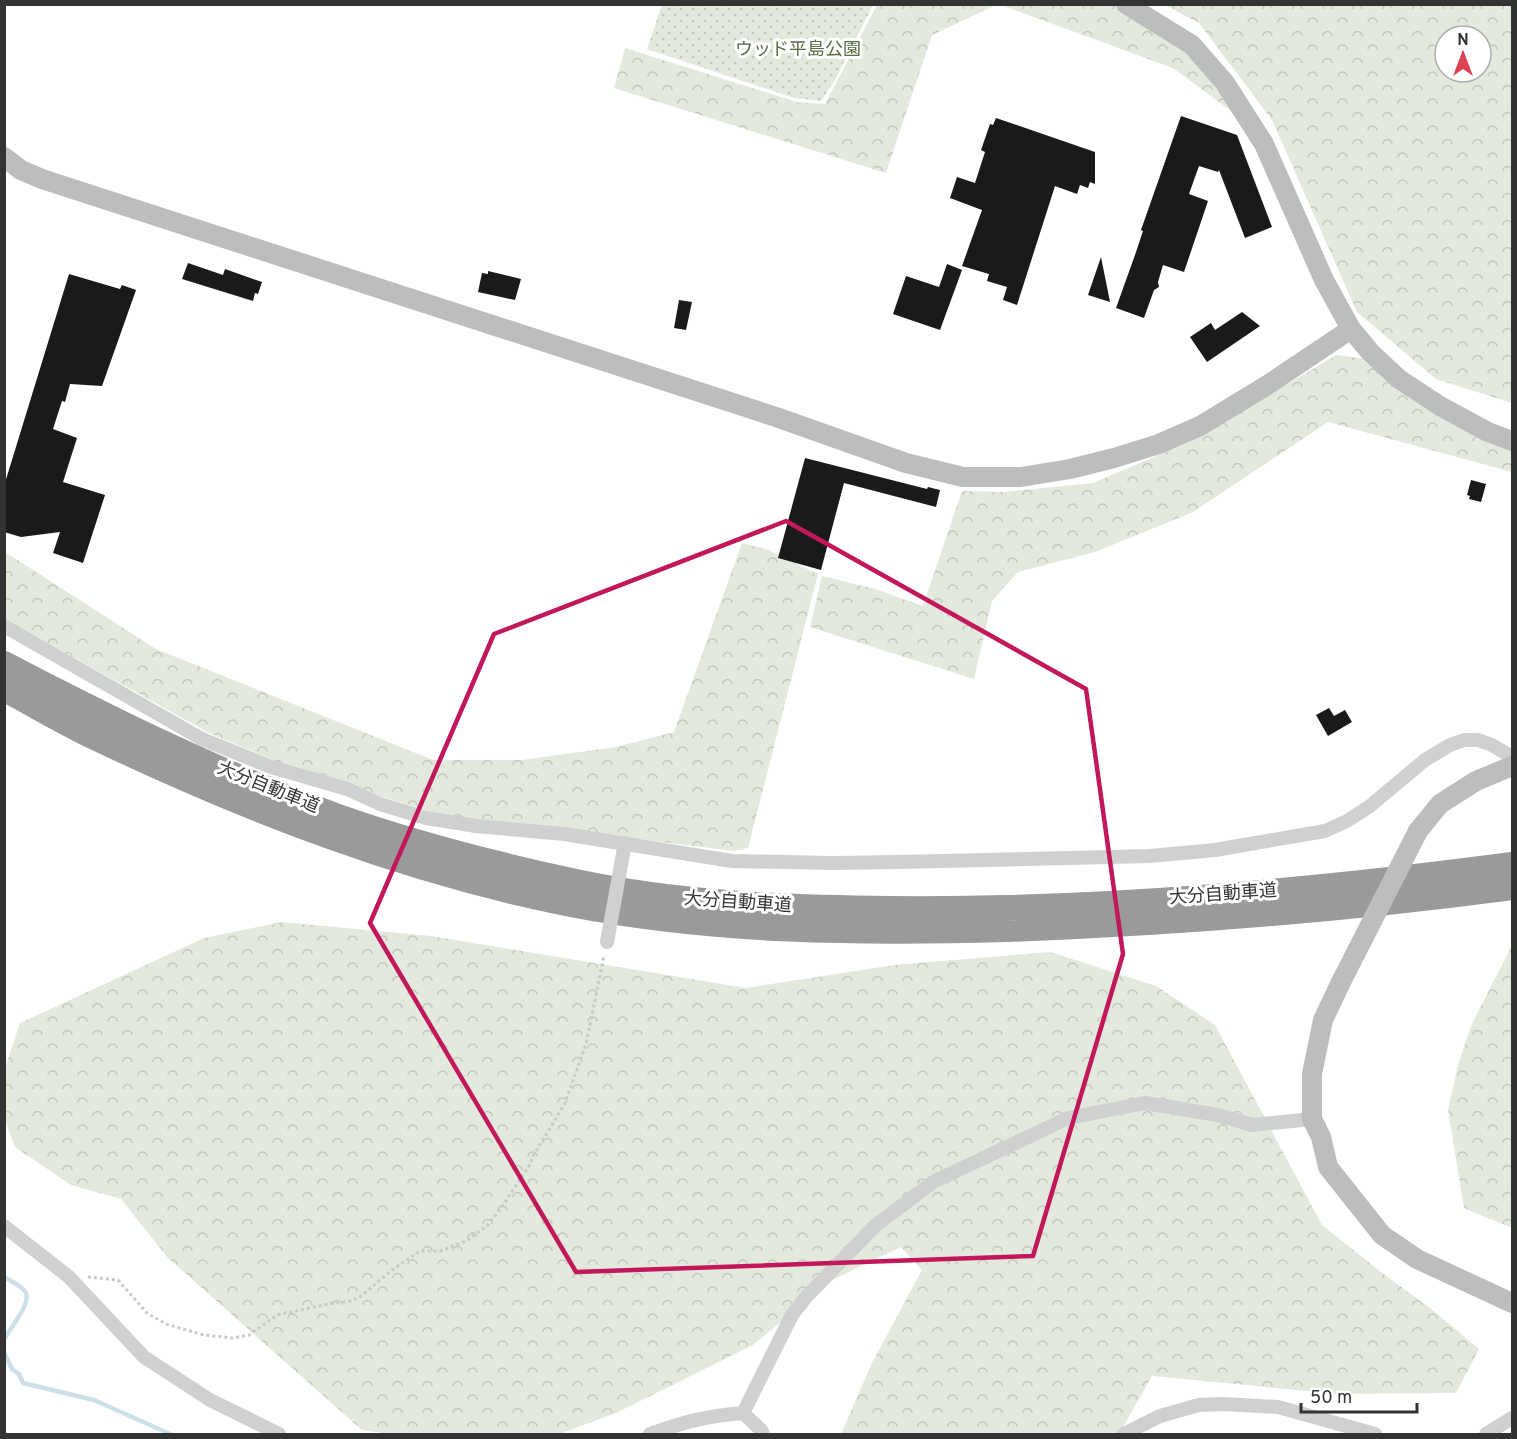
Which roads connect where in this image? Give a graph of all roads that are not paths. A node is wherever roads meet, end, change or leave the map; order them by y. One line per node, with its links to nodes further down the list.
1 (1126, 4): 3 (street)
2 (4, 157): 3 (street)
3 (1351, 329): 4 (street)
4 (1512, 441)
5 (4, 626): 10 (street)
6 (4, 664): 11 (highway, 大分自動車道)
7 (4, 688): 12 (highway, 大分自動車道)
8 (1512, 757): 10 (street)
9 (1512, 766): 14 (street, bridge)
10 (625, 843): 13 (street, bridge)
11 (1512, 865)
12 (1512, 887)
13 (606, 942)
14 (1312, 1119): 16 (street); 17 (street)
15 (4, 1226): 19 (street)
16 (1504, 1298)
17 (743, 1413): 20 (street); 21 (street)
18 (1512, 1418): 24 (street)
19 (279, 1434)
20 (650, 1434)
21 (763, 1434)
22 (1125, 1434): 23 (street)
23 (1375, 1434)
24 (1486, 1434)

